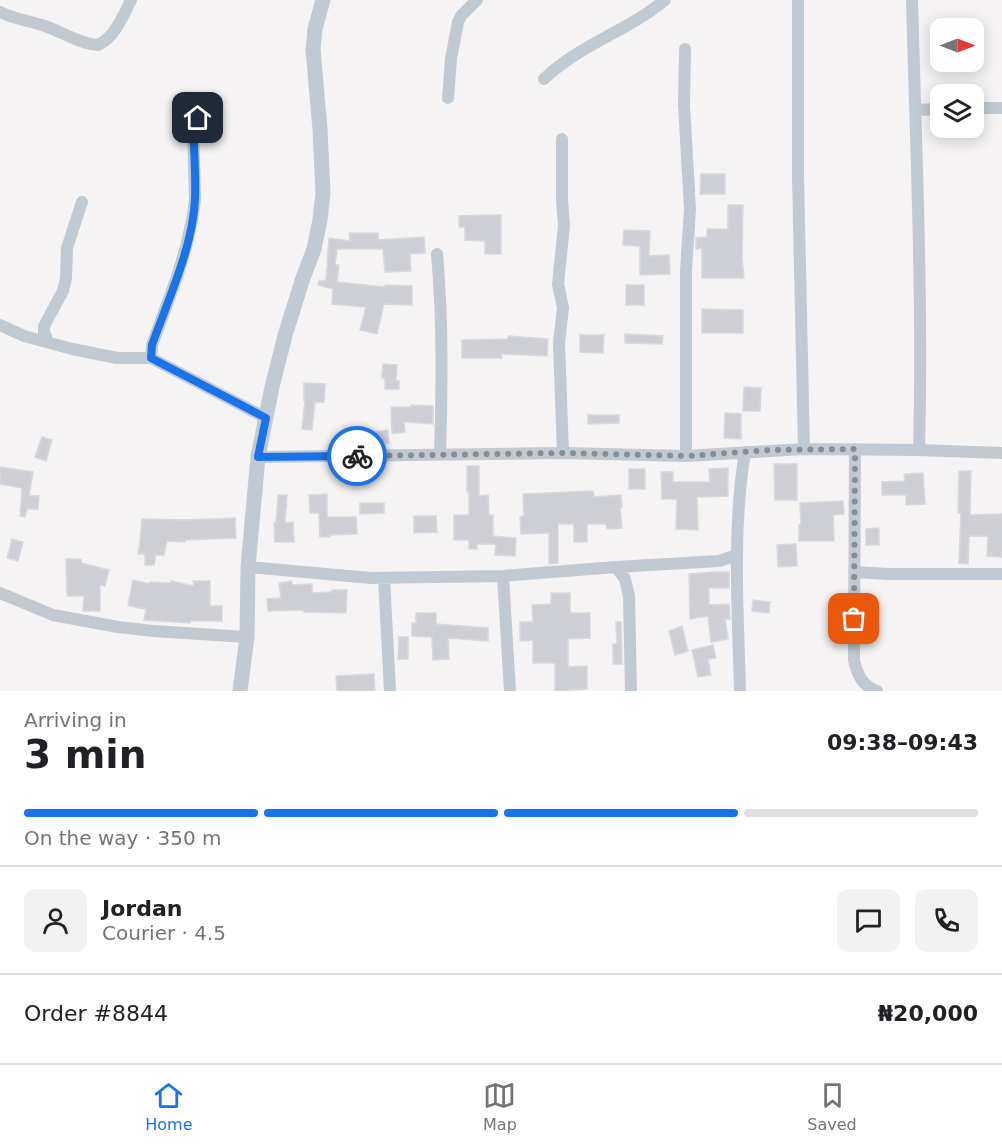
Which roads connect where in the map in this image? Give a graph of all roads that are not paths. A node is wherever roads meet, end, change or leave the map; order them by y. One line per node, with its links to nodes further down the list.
1 (130, 0): 7 (street)
2 (323, 0): 22 (street)
3 (477, 0): 10 (street)
4 (665, 0): 9 (street)
5 (798, 0): 23 (street)
6 (912, 0): 14 (street)
7 (0, 12)
8 (685, 49): 30 (street)
9 (544, 79)
10 (448, 98)
11 (984, 108): 12 (street)
12 (1002, 108)
13 (930, 109): 14 (street)
14 (915, 110): 25 (street)
15 (217, 114): 21 (street)
16 (562, 139): 27 (street)
17 (82, 202): 20 (street)
18 (437, 254): 29 (street)
19 (0, 325): 20 (street)
20 (48, 342): 21 (street)
21 (151, 358): 22 (street)
22 (266, 418): 31 (street)
23 (804, 449): 24 (street); 26 (street)
24 (855, 449): 25 (street); 36 (street)
25 (919, 450): 28 (street)
26 (746, 452): 30 (street); 32 (street)
27 (563, 453): 29 (street); 30 (street)
28 (1002, 453)
29 (440, 455): 31 (street)
30 (687, 456)
31 (258, 457): 34 (street)
32 (737, 555): 33 (street); 47 (street)
33 (631, 566): 35 (street); 40 (street)
34 (248, 567): 39 (street); 42 (street)
35 (616, 567): 38 (street); 40 (street)
36 (854, 572): 37 (street); 48 (street)
37 (1002, 574)
38 (503, 576): 39 (street); 45 (street)
39 (384, 578): 44 (street)
40 (626, 579): 46 (street)
41 (0, 593): 42 (street)
42 (247, 637): 43 (street)
43 (240, 691)
44 (390, 691)
45 (510, 691)
46 (631, 691)
47 (740, 691)
48 (877, 691)

